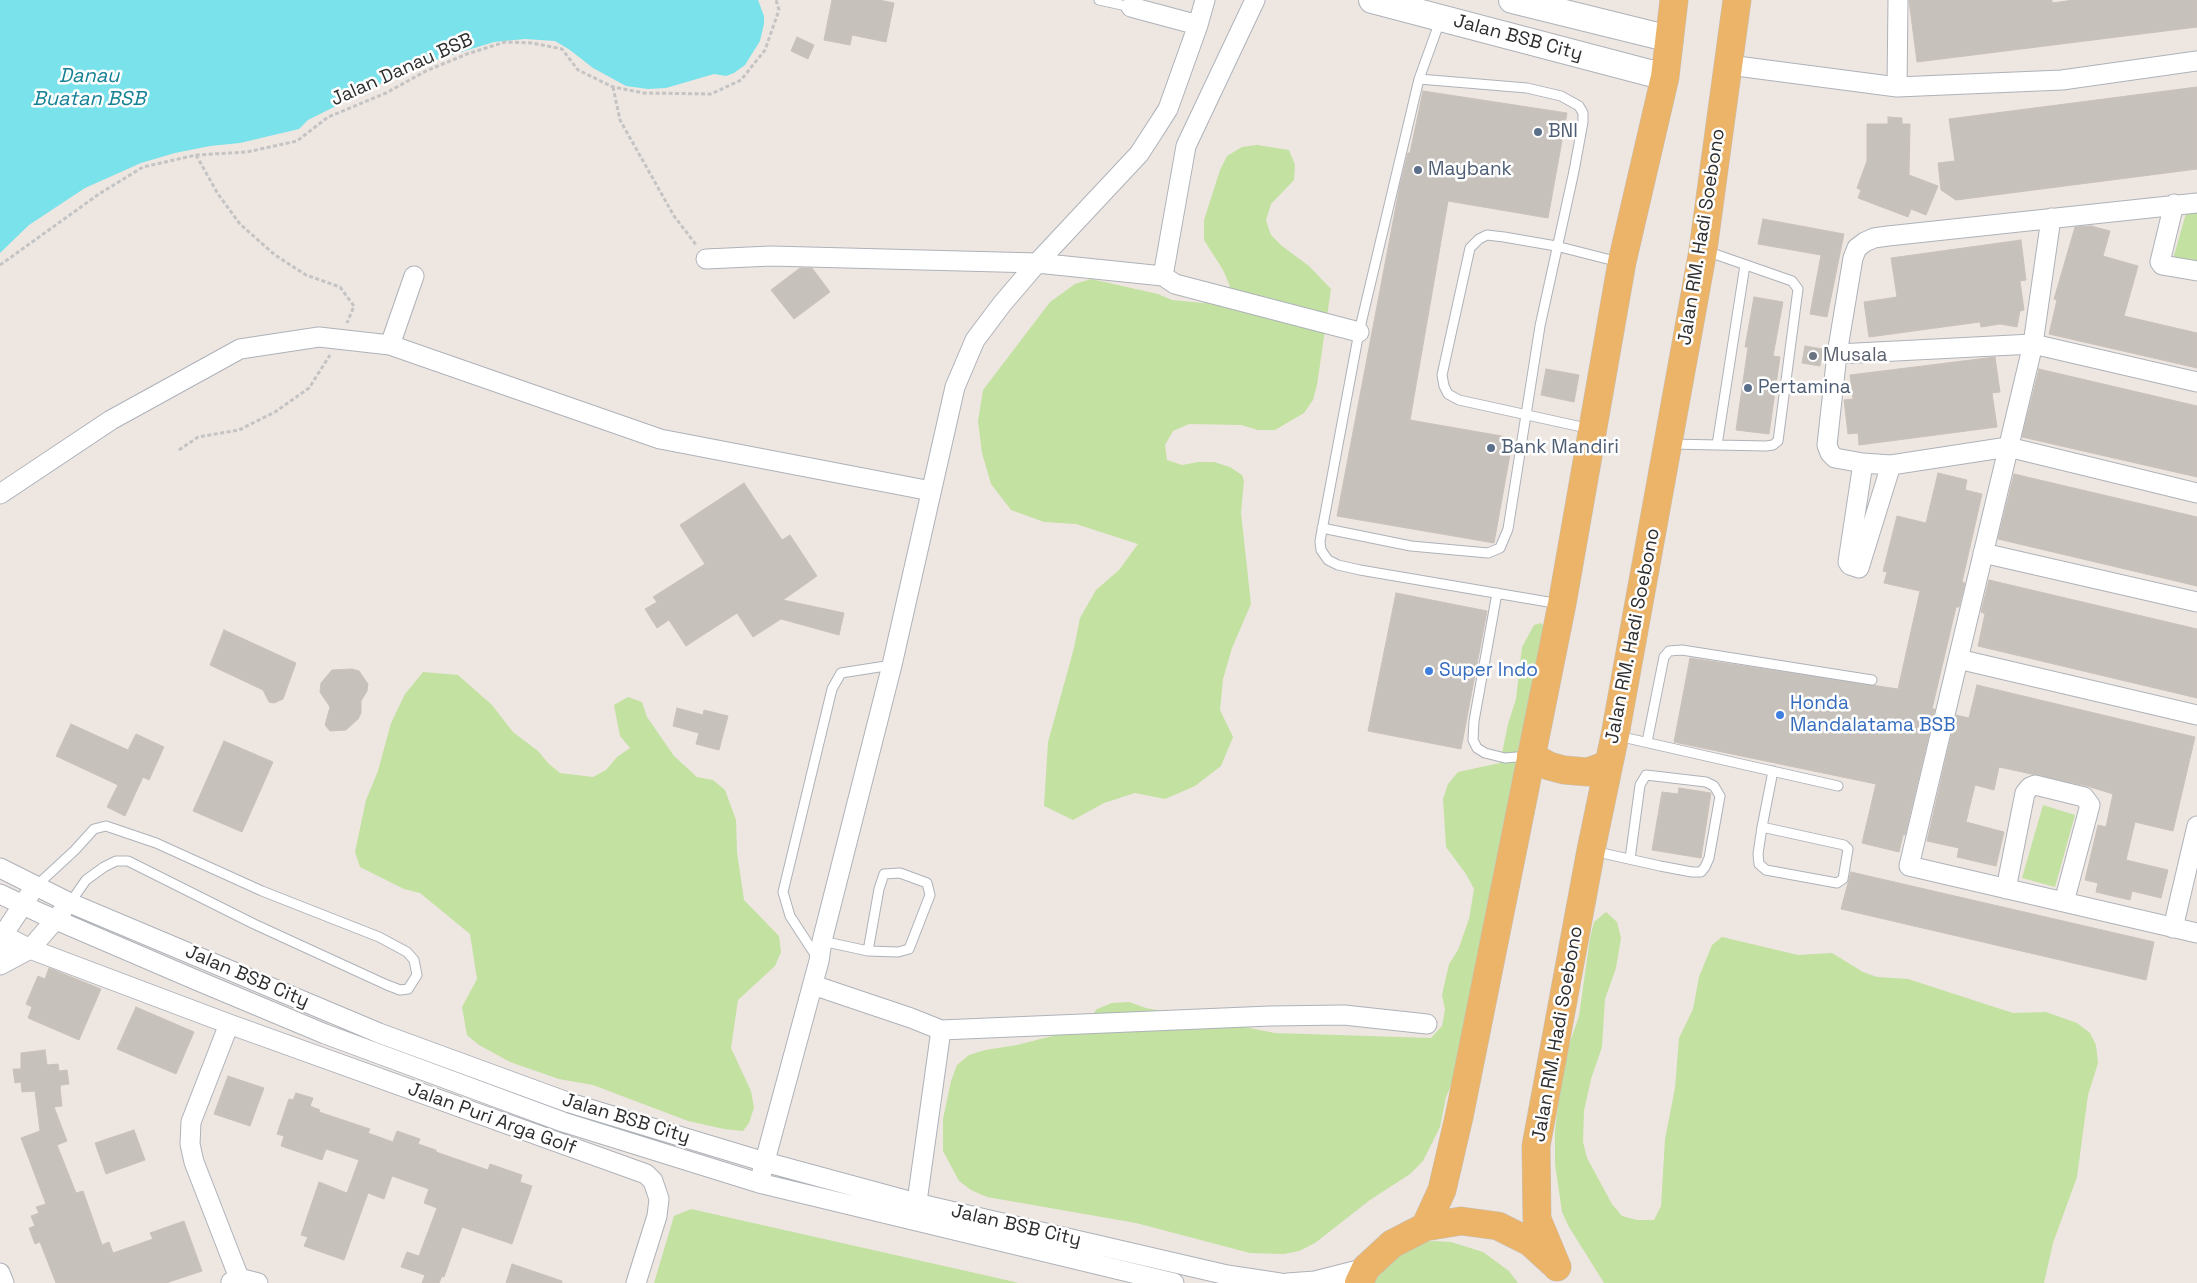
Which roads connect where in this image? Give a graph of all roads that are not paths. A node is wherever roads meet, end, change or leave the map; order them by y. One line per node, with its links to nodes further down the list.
1 (1099, 0): 9 (lane)
2 (1205, 0): 11 (street)
3 (1255, 0): 29 (street)
4 (1512, 0): 12 (street, Jalan BSB City)
5 (1674, 0): 12 (main road)
6 (1737, 0): 14 (main road, Jalan RM. Hadi Soebono)
7 (1898, 0): 17 (street)
8 (1388, 2): 10 (street, Jalan BSB City)
9 (1131, 7): 11 (street)
10 (1441, 18): 15 (street, Jalan BSB City); 16 (lane)
11 (1198, 24): 25 (street)
12 (1670, 39): 15 (main road)
13 (2197, 61): 17 (street)
14 (1728, 65): 17 (street); 22 (main road, Jalan RM. Hadi Soebono)
15 (1665, 77): 24 (main road)
16 (1419, 79): 21 (lane); 30 (lane)
17 (1897, 87)
18 (2197, 202): 19 (street)
19 (2174, 204): 20 (street); 27 (street)
20 (2052, 218): 31 (street); 33 (street)
21 (1556, 246): 24 (lane); 35 (lane); 35 (lane)
22 (1703, 250): 26 (lane); 37 (main road, Jalan RM. Hadi Soebono)
23 (706, 259): 25 (street)
24 (1622, 262): 36 (main road)
25 (1037, 264): 29 (street); 42 (street)
26 (1745, 265): 38 (lane); 38 (lane)
27 (2197, 271)
28 (414, 276): 32 (street)
29 (1163, 276): 30 (street)
30 (1359, 332): 45 (lane)
31 (2033, 344): 33 (street); 34 (street); 39 (street)
32 (390, 345): 42 (street); 44 (street)
33 (1837, 354): 40 (street)
34 (2197, 382)
35 (1525, 415): 36 (lane); 45 (lane)
36 (1594, 430): 49 (main road)
37 (1669, 444): 38 (lane); 54 (main road, Jalan RM. Hadi Soebono)
38 (1717, 445)
39 (2008, 447): 41 (street); 43 (street); 46 (street)
40 (1863, 464): 41 (street); 41 (street)
41 (1891, 466)
42 (931, 491): 51 (street)
43 (2197, 493)
44 (0, 494)
45 (1322, 528): 47 (lane)
46 (1983, 553): 48 (street); 50 (street)
47 (1497, 593): 49 (lane); 56 (lane)
48 (2197, 602)
49 (1562, 604): 56 (main road)
50 (1958, 659): 53 (street); 66 (street)
51 (892, 666): 75 (street); 79 (lane)
52 (1872, 680): 55 (lane)
53 (2197, 715)
54 (1615, 735): 55 (lane); 57 (main road, Jalan RM. Hadi Soebono)
55 (1647, 742): 58 (lane)
56 (1531, 756): 57 (main road); 88 (main road)
57 (1609, 764): 62 (main road, Jalan RM. Hadi Soebono)
58 (1773, 771): 59 (lane); 61 (lane)
59 (1838, 786)
60 (2197, 826): 72 (street)
61 (1762, 827): 61 (lane)
62 (1591, 850): 63 (lane); 90 (main road, Jalan RM. Hadi Soebono)
63 (1630, 858): 63 (lane)
64 (0, 868): 65 (street, Jalan BSB City)
65 (35, 886): 69 (street, Jalan BSB City); 69 (lane); 70 (street)
66 (2006, 889): 68 (street); 68 (street)
67 (0, 894): 70 (street, Jalan BSB City)
68 (2064, 902): 72 (street)
69 (70, 903): 71 (street); 85 (street, Jalan BSB City)
70 (24, 904): 71 (street, Jalan BSB City); 74 (street)
71 (55, 919): 76 (street); 86 (street, Jalan BSB City)
72 (2173, 928): 73 (street)
73 (2197, 934)
74 (3, 935): 76 (street, Jalan Puri Arga Golf); 78 (street)
75 (822, 941): 77 (lane); 79 (street)
76 (30, 948): 80 (street); 82 (street, Jalan Puri Arga Golf)
77 (868, 951): 77 (lane)
78 (0, 955)
79 (820, 961): 81 (street)
80 (0, 965)
81 (813, 985): 84 (street); 85 (street)
82 (229, 1024): 92 (street); 95 (street, Jalan Puri Arga Golf)
83 (1427, 1024): 84 (street)
84 (941, 1030): 87 (street)
85 (765, 1162): 86 (street); 87 (street, Jalan BSB City)
86 (759, 1184): 87 (street, Jalan BSB City)
87 (915, 1213): 96 (street, Jalan BSB City); 97 (street, Jalan BSB City)
88 (1425, 1227): 90 (main road, Jalan RM. Hadi Soebono); 91 (main road, Jalan RM. Hadi Soebono)
89 (0, 1272): 93 (street)
90 (1561, 1275)
91 (1363, 1276): 98 (street)
92 (236, 1281): 94 (street)
93 (4, 1283)
94 (258, 1283)
95 (636, 1283)
96 (1174, 1283)
97 (1280, 1283)
98 (1287, 1283)

